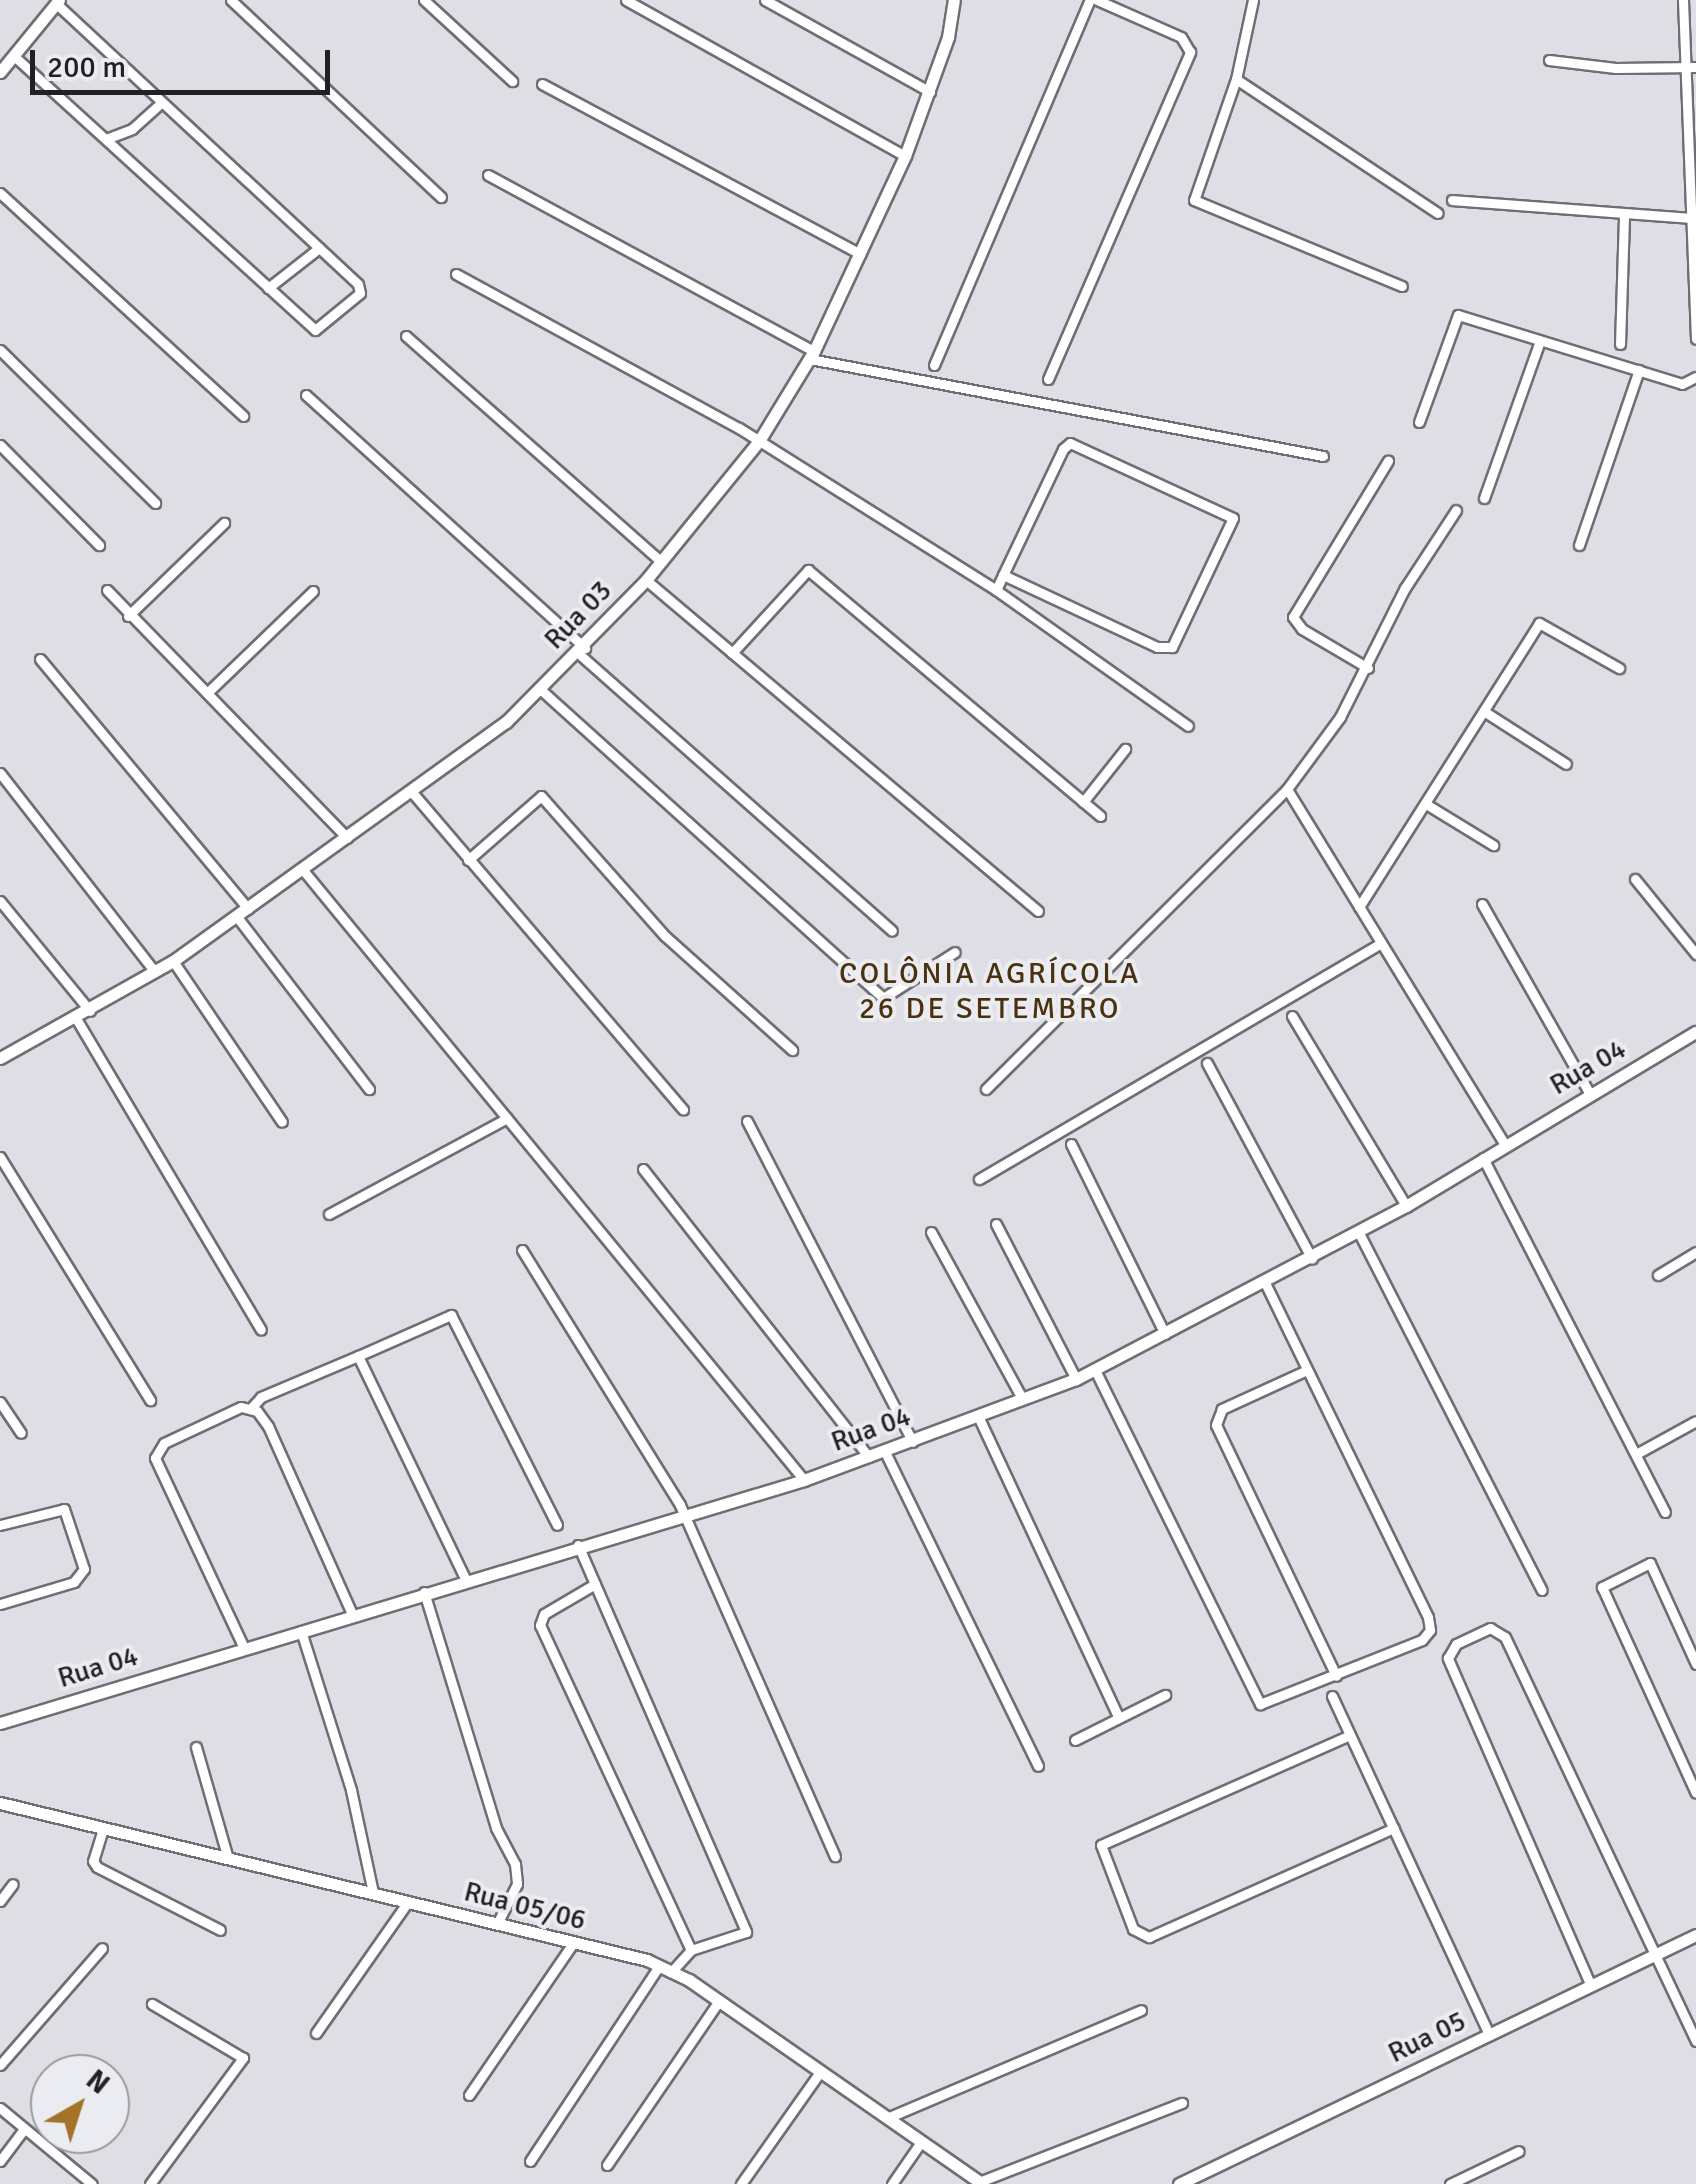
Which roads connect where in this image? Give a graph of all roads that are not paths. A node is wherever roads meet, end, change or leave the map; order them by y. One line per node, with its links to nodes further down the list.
1 (231, 0): 23 (street)
2 (424, 0): 15 (street)
3 (626, 0): 20 (street)
4 (765, 0): 17 (street)
5 (954, 0): 17 (street, Rua 03)
6 (1093, 0): 39 (street); 42 (street)
7 (1254, 0): 14 (street)
8 (1684, 0): 12 (street)
9 (57, 2): 10 (street); 18 (street)
10 (14, 56): 13 (street); 19 (street)
11 (1549, 60): 12 (street)
12 (1691, 67): 27 (street)
13 (0, 72)
14 (1236, 79): 25 (street); 31 (street)
15 (512, 81)
16 (542, 84): 29 (street)
17 (930, 92): 20 (street, Rua 03)
18 (162, 102): 19 (street); 28 (street)
19 (106, 139): 32 (street)
20 (905, 156): 29 (street, Rua 03)
21 (488, 175): 38 (street)
22 (0, 193): 44 (street)
23 (441, 197)
24 (1452, 200): 26 (street)
25 (1438, 213)
26 (1624, 214): 27 (street); 36 (street)
27 (1690, 218): 34 (street)
28 (319, 248): 32 (street); 32 (street)
29 (862, 254): 38 (street, Rua 03)
30 (456, 274): 46 (street)
31 (1402, 286)
32 (268, 288)
33 (406, 336): 56 (street)
34 (1696, 340)
35 (1540, 341): 40 (street); 45 (street); 50 (street)
36 (1620, 344)
37 (0, 350): 51 (street)
38 (812, 355): 46 (street, Rua 03); 48 (street)
39 (934, 365)
40 (1639, 370): 41 (street); 55 (street)
41 (1696, 377)
42 (1048, 379)
43 (306, 394): 63 (street)
44 (242, 416)
45 (1418, 422)
46 (760, 441): 56 (street, Rua 03); 60 (street)
47 (0, 445): 54 (street)
48 (1323, 456)
49 (1388, 461): 66 (street)
50 (1484, 498)
51 (156, 503)
52 (1456, 510): 66 (street)
53 (224, 523): 62 (street)
54 (99, 544)
55 (1578, 545)
56 (661, 562): 58 (street, Rua 03)
57 (1003, 575): 57 (street); 60 (street)
58 (646, 580): 63 (street, Rua 03); 64 (street)
59 (108, 590): 62 (street)
60 (996, 590): 71 (street)
61 (313, 591): 69 (street)
62 (128, 616): 69 (street)
63 (582, 650): 68 (street, Rua 03); 90 (street)
64 (732, 653): 77 (street); 88 (street)
65 (40, 659): 89 (street)
66 (1368, 668): 75 (street)
67 (1619, 668): 70 (street)
68 (540, 689): 76 (street, Rua 03); 92 (street)
69 (207, 693): 80 (street)
70 (1486, 712): 73 (street); 78 (street)
71 (1188, 726)
72 (1125, 749): 77 (street)
73 (1566, 764)
74 (0, 774): 95 (street)
75 (1287, 789): 87 (street); 104 (street)
76 (411, 791): 80 (street, Rua 03); 82 (street)
77 (1084, 802): 79 (street)
78 (1426, 804): 81 (street); 87 (street)
79 (1100, 816)
80 (346, 838): 83 (street, Rua 03)
81 (1493, 846)
82 (468, 860): 100 (street); 106 (street)
83 (303, 870): 89 (street, Rua 03); 107 (street)
84 (1634, 879): 93 (street)
85 (0, 901): 96 (street)
86 (1482, 904): 105 (street)
87 (1360, 907): 91 (street)
88 (1038, 911)
89 (242, 913): 94 (street, Rua 03); 103 (street)
90 (892, 931)
91 (1381, 942): 111 (street); 115 (street)
92 (954, 952)
93 (1696, 954)
94 (173, 961): 95 (street, Rua 03); 109 (street)
95 (155, 972): 96 (street, Rua 03)
96 (91, 1011): 98 (street, Rua 03)
97 (1292, 1016): 116 (street)
98 (76, 1020): 101 (street, Rua 03); 126 (street)
99 (1696, 1032): 105 (street, Rua 04)
100 (792, 1050)
101 (3, 1052)
102 (1207, 1063): 123 (street)
103 (369, 1089)
104 (986, 1089)
105 (1590, 1094): 111 (street, Rua 04)
106 (683, 1110)
107 (507, 1118): 117 (street); 143 (street)
108 (747, 1121): 139 (street)
109 (282, 1122)
110 (1071, 1144): 127 (street)
111 (1505, 1145): 113 (street, Rua 04)
112 (0, 1157): 133 (street)
113 (1484, 1158): 116 (street, Rua 04); 141 (street)
114 (643, 1169): 142 (street)
115 (979, 1178)
116 (1406, 1206): 120 (street, Rua 04)
117 (329, 1214)
118 (996, 1224): 131 (street)
119 (931, 1232): 132 (street)
120 (1359, 1233): 123 (street, Rua 04); 151 (street)
121 (522, 1250): 145 (street)
122 (1696, 1252): 124 (street)
123 (1312, 1259): 125 (street, Rua 04)
124 (1658, 1275)
125 (1265, 1283): 127 (street, Rua 04); 130 (street)
126 (262, 1330)
127 (1165, 1335): 129 (street, Rua 04)
128 (358, 1356): 135 (street); 146 (street); 149 (street)
129 (1095, 1370): 131 (street, Rua 04); 158 (street)
130 (1307, 1370): 158 (street); 158 (street)
131 (1076, 1379): 132 (street, Rua 04)
132 (1022, 1398): 136 (street, Rua 04)
133 (150, 1400)
134 (0, 1402): 138 (street)
135 (250, 1409): 154 (street); 156 (street)
136 (978, 1416): 139 (street, Rua 04); 161 (street)
137 (1696, 1421): 141 (street)
138 (20, 1433)
139 (913, 1442): 140 (street, Rua 04)
140 (885, 1452): 142 (street, Rua 04); 166 (street)
141 (1636, 1454): 144 (street)
142 (869, 1457): 143 (street, Rua 04)
143 (804, 1480): 145 (street, Rua 04)
144 (1666, 1512)
145 (683, 1514): 148 (street, Rua 04); 172 (street)
146 (557, 1524)
147 (0, 1525): 153 (street)
148 (578, 1545): 149 (street, Rua 04); 150 (street)
149 (466, 1580): 152 (street, Rua 04)
150 (595, 1584): 182 (street); 182 (street)
151 (1542, 1590)
152 (424, 1592): 154 (street, Rua 04); 177 (street)
153 (0, 1604)
154 (352, 1614): 155 (street, Rua 04)
155 (301, 1631): 156 (street, Rua 04); 174 (street)
156 (244, 1648): 162 (street, Rua 04)
157 (1696, 1664): 167 (street)
158 (1336, 1676)
159 (1165, 1694): 161 (street)
160 (1332, 1696): 163 (street)
161 (1118, 1716): 164 (street)
162 (0, 1723)
163 (1350, 1735): 169 (street); 169 (street)
164 (1075, 1740)
165 (196, 1748): 171 (street)
166 (1038, 1766)
167 (1696, 1793)
168 (0, 1802): 170 (street, Rua 05/06)
169 (1394, 1828): 190 (street)
170 (102, 1832): 171 (street, Rua 05/06); 178 (street)
171 (227, 1855): 174 (street, Rua 05/06)
172 (835, 1856)
173 (13, 1884): 175 (street)
174 (374, 1893): 176 (street, Rua 05/06)
175 (0, 1900)
176 (407, 1903): 177 (street, Rua 05/06); 189 (street)
177 (498, 1924): 180 (street, Rua 05/06)
178 (220, 1930)
179 (1696, 1935): 183 (street, Rua 05)
180 (573, 1943): 184 (street, Rua 05/06); 194 (street)
181 (102, 1948): 192 (street)
182 (691, 1950): 184 (street)
183 (1652, 1956): 185 (street, Rua 05); 185 (street); 191 (street)
184 (665, 1969): 186 (street, Rua 05/06); 202 (street)
185 (1591, 1986): 190 (street, Rua 05)
186 (719, 2001): 193 (street, Rua 05/06); 203 (street)
187 (152, 2004): 208 (street)
188 (1141, 2010): 197 (street)
189 (316, 2033)
190 (1490, 2034): 206 (street, Rua 05)
191 (1696, 2041)
192 (0, 2066)
193 (820, 2072): 197 (street, Rua 05/06); 209 (street)
194 (469, 2095)
195 (1182, 2102): 205 (street)
196 (0, 2108): 198 (street)
197 (887, 2118): 199 (street, Rua 05/06)
198 (24, 2128): 201 (street); 207 (street)
199 (921, 2142): 205 (street, Rua 05/06); 210 (street)
200 (1519, 2150): 204 (street)
201 (0, 2161)
202 (530, 2161)
203 (608, 2165)
204 (1474, 2172): 211 (street); 212 (street)
205 (977, 2182)
206 (1182, 2183)
207 (92, 2184)
208 (150, 2184)
209 (741, 2184)
210 (892, 2184)
211 (1450, 2184)
212 (1480, 2184)

